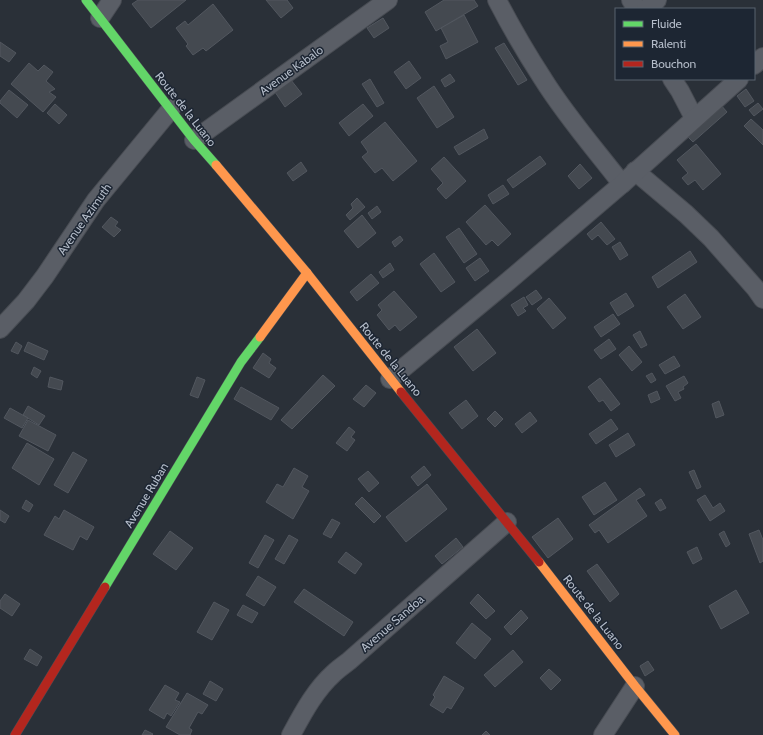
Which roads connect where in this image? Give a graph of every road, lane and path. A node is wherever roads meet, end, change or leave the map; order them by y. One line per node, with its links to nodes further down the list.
1 (86, 0): 7 (street, Route de la Luano)
2 (112, 0): 7 (street)
3 (388, 0): 14 (street, Avenue Kabalo)
4 (497, 0): 16 (street)
5 (657, 0): 6 (street)
6 (647, 8)
7 (100, 18): 12 (street, Route de la Luano)
8 (763, 57): 9 (street)
9 (755, 64)
10 (673, 80): 13 (street)
11 (737, 80): 13 (street)
12 (171, 109): 14 (street, Route de la Luano); 19 (street, Avenue Azimuth)
13 (694, 118): 15 (street)
14 (194, 140): 17 (street, Route de la Luano)
15 (636, 171): 16 (street); 18 (street)
16 (622, 184): 20 (street)
17 (307, 274): 20 (street, Route de la Luano); 23 (street, Avenue Ruban)
18 (763, 299)
19 (0, 329)
20 (390, 379): 21 (street, Route de la Luano)
21 (507, 522): 22 (street, Route de la Luano); 24 (street, Avenue Sandoa)
22 (635, 686): 25 (street); 26 (street, Route de la Luano)
23 (15, 735)
24 (291, 735)
25 (602, 735)
26 (675, 735)

